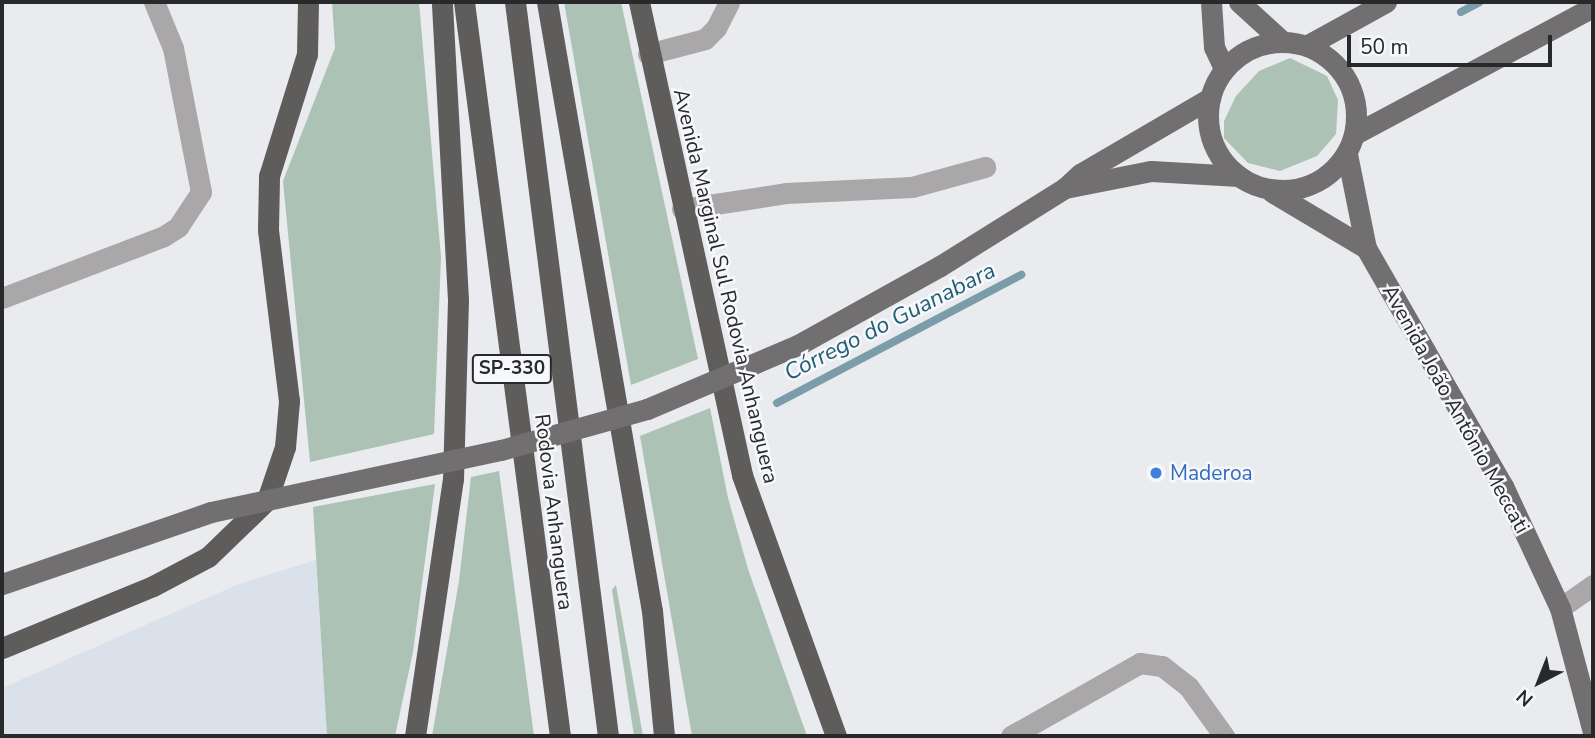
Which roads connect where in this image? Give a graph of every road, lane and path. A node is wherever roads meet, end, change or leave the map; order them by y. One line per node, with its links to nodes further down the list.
1 (154, 2): 25 (street)
2 (308, 2): 29 (highway)
3 (442, 2): 32 (highway)
4 (464, 2): 33 (highway, Rodovia Anhanguera / SP-330)
5 (515, 2): 34 (highway, Rodovia Anhanguera / SP-330)
6 (547, 2): 31 (highway)
7 (639, 2): 15 (highway, Avenida Marginal Sul Rodovia Anhanguera)
8 (729, 2): 15 (street)
9 (1211, 2): 16 (main road)
10 (1239, 2): 13 (main road)
11 (1386, 2): 14 (main road)
12 (1593, 7): 18 (main road)
13 (1282, 41): 14 (main road); 16 (main road)
14 (1308, 46): 18 (main road)
15 (648, 54): 23 (highway, Avenida Marginal Sul Rodovia Anhanguera)
16 (1224, 68): 17 (main road)
17 (1210, 98): 20 (main road); 21 (main road)
18 (1351, 144): 22 (main road); 24 (main road, Avenida João Antônio Meccati)
19 (985, 167): 23 (street)
20 (1239, 176): 21 (main road); 22 (main road)
21 (1065, 188): 26 (main road, bridge)
22 (1264, 188): 24 (main road, Avenida João Antônio Meccati)
23 (682, 209): 35 (highway, Avenida Marginal Sul Rodovia Anhanguera)
24 (1366, 248): 28 (main road, Avenida João Antônio Meccati)
25 (2, 298)
26 (2, 584)
27 (1593, 585): 28 (street)
28 (1560, 608): 30 (main road, Avenida João Antônio Meccati)
29 (2, 648)
30 (1593, 732)
31 (664, 733)
32 (415, 736)
33 (560, 736)
34 (608, 736)
35 (836, 736)
36 (1010, 736): 37 (street)
37 (1224, 736)

